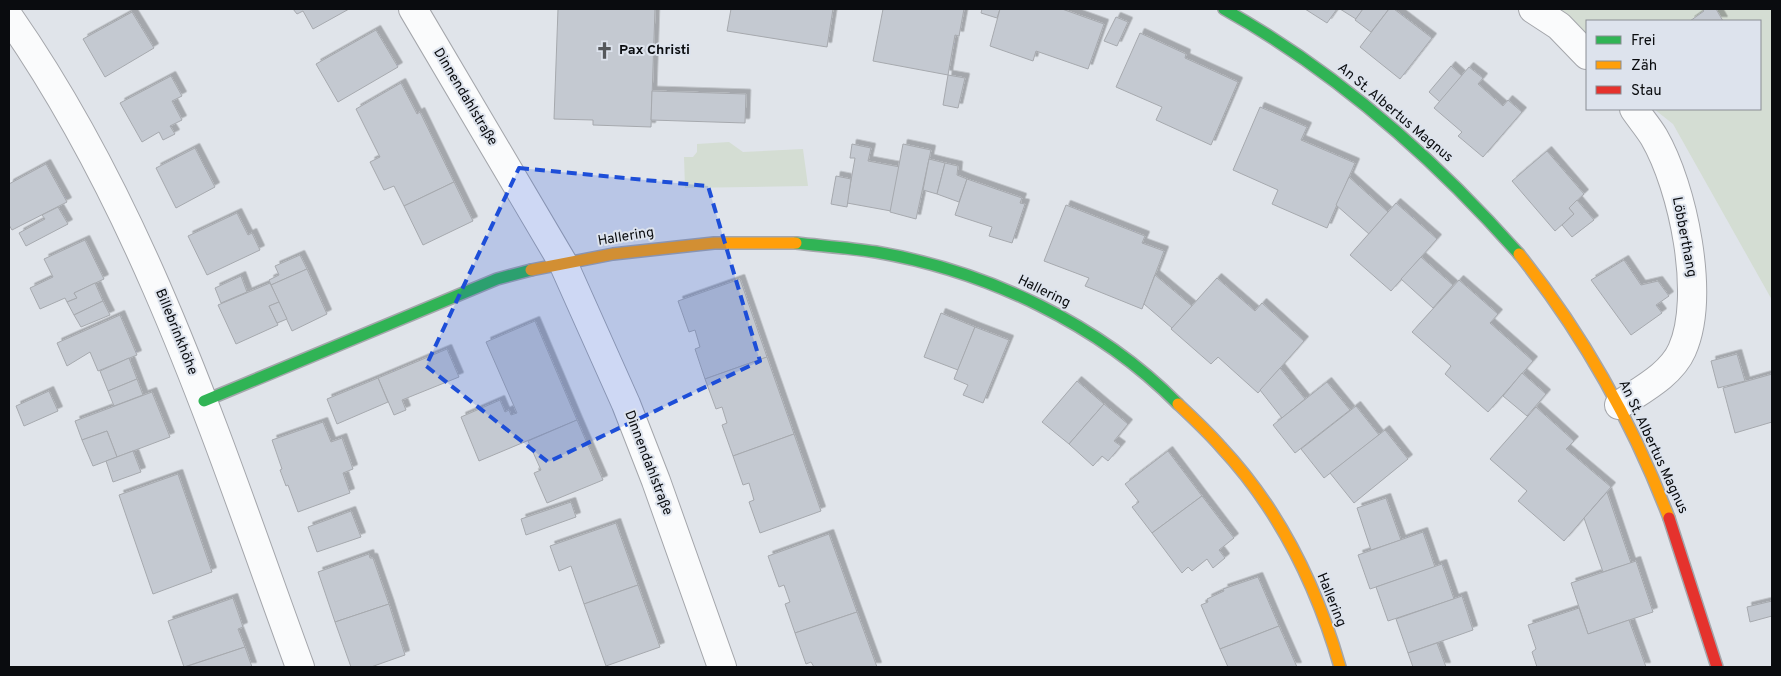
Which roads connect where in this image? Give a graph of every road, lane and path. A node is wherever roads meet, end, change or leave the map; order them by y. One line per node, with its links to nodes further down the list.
1 (413, 9): 7 (street, Dinnendahlstraße)
2 (1224, 9): 9 (street, An St. Albertus Magnus)
3 (1533, 9): 5 (street)
4 (9, 17): 8 (street, Billebrinkhöhe)
5 (1586, 54)
6 (1635, 110): 9 (street, Löbberthang)
7 (563, 263): 8 (street); 11 (street, Dinnendahlstraße); 12 (street, Hallering)
8 (204, 401): 10 (street, Billebrinkhöhe)
9 (1619, 405): 13 (street, An St. Albertus Magnus)
10 (300, 667)
11 (722, 667)
12 (1340, 667)
13 (1717, 667)

